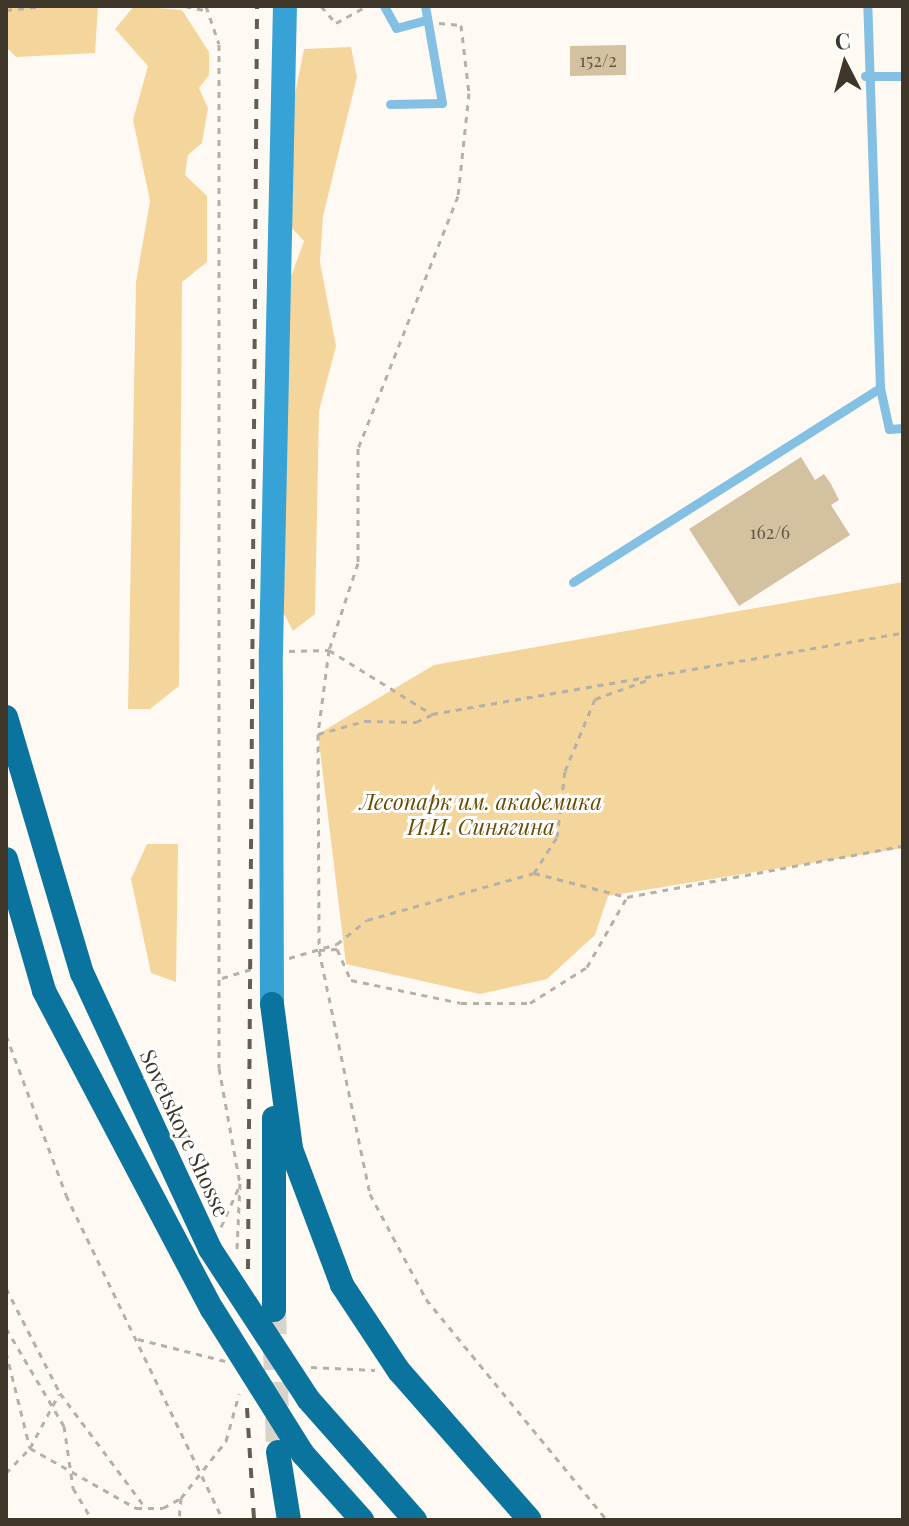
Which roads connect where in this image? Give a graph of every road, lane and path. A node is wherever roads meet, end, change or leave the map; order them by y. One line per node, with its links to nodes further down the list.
1 (45, 6): 10 (path)
2 (185, 6): 11 (path)
3 (206, 6): 11 (path)
4 (285, 6): 21 (street)
5 (321, 6): 6 (path)
6 (367, 6)
7 (384, 6): 12 (lane)
8 (425, 6): 12 (lane)
9 (867, 6): 13 (lane)
10 (6, 10)
11 (208, 11): 33 (path)
12 (423, 21): 15 (lane); 20 (path)
13 (865, 76): 14 (lane); 16 (lane)
14 (903, 76)
15 (390, 104)
16 (880, 388): 17 (lane); 18 (lane)
17 (903, 428)
18 (573, 582)
19 (903, 633): 22 (path)
20 (329, 650): 21 (path); 23 (path); 25 (path)
21 (271, 651): 31 (street)
22 (653, 677): 23 (path); 28 (path)
23 (432, 714): 25 (path)
24 (6, 717): 59 (highway, Sovetskoye Shosse, bridge)
25 (318, 734): 30 (path)
26 (903, 846): 29 (path)
27 (6, 859): 48 (highway, bridge)
28 (534, 873): 29 (path); 30 (path)
29 (627, 897): 30 (path)
30 (319, 950): 61 (path)
31 (272, 1004): 37 (highway); 43 (highway)
32 (6, 1035): 39 (path)
33 (240, 1183): 34 (path); 35 (path)
34 (222, 1226)
35 (237, 1250)
36 (6, 1288): 44 (path)
37 (274, 1310)
38 (6, 1328): 46 (path)
39 (137, 1338): 41 (path); 49 (path)
40 (6, 1352): 47 (path)
41 (221, 1365)
42 (312, 1368): 43 (path)
43 (399, 1371): 60 (highway)
44 (60, 1393): 46 (path); 53 (path)
45 (239, 1394): 49 (path)
46 (51, 1409): 47 (path); 51 (path)
47 (30, 1448): 50 (path); 51 (path)
48 (290, 1453): 57 (highway); 58 (highway)
49 (199, 1472): 52 (path); 56 (path)
50 (6, 1473)
51 (72, 1474): 53 (path); 54 (path)
52 (181, 1498): 53 (path); 55 (path)
53 (146, 1508)
54 (92, 1520)
55 (179, 1520)
56 (223, 1520)
57 (289, 1520)
58 (362, 1520)
59 (415, 1520)
60 (530, 1520)
61 (607, 1520)

